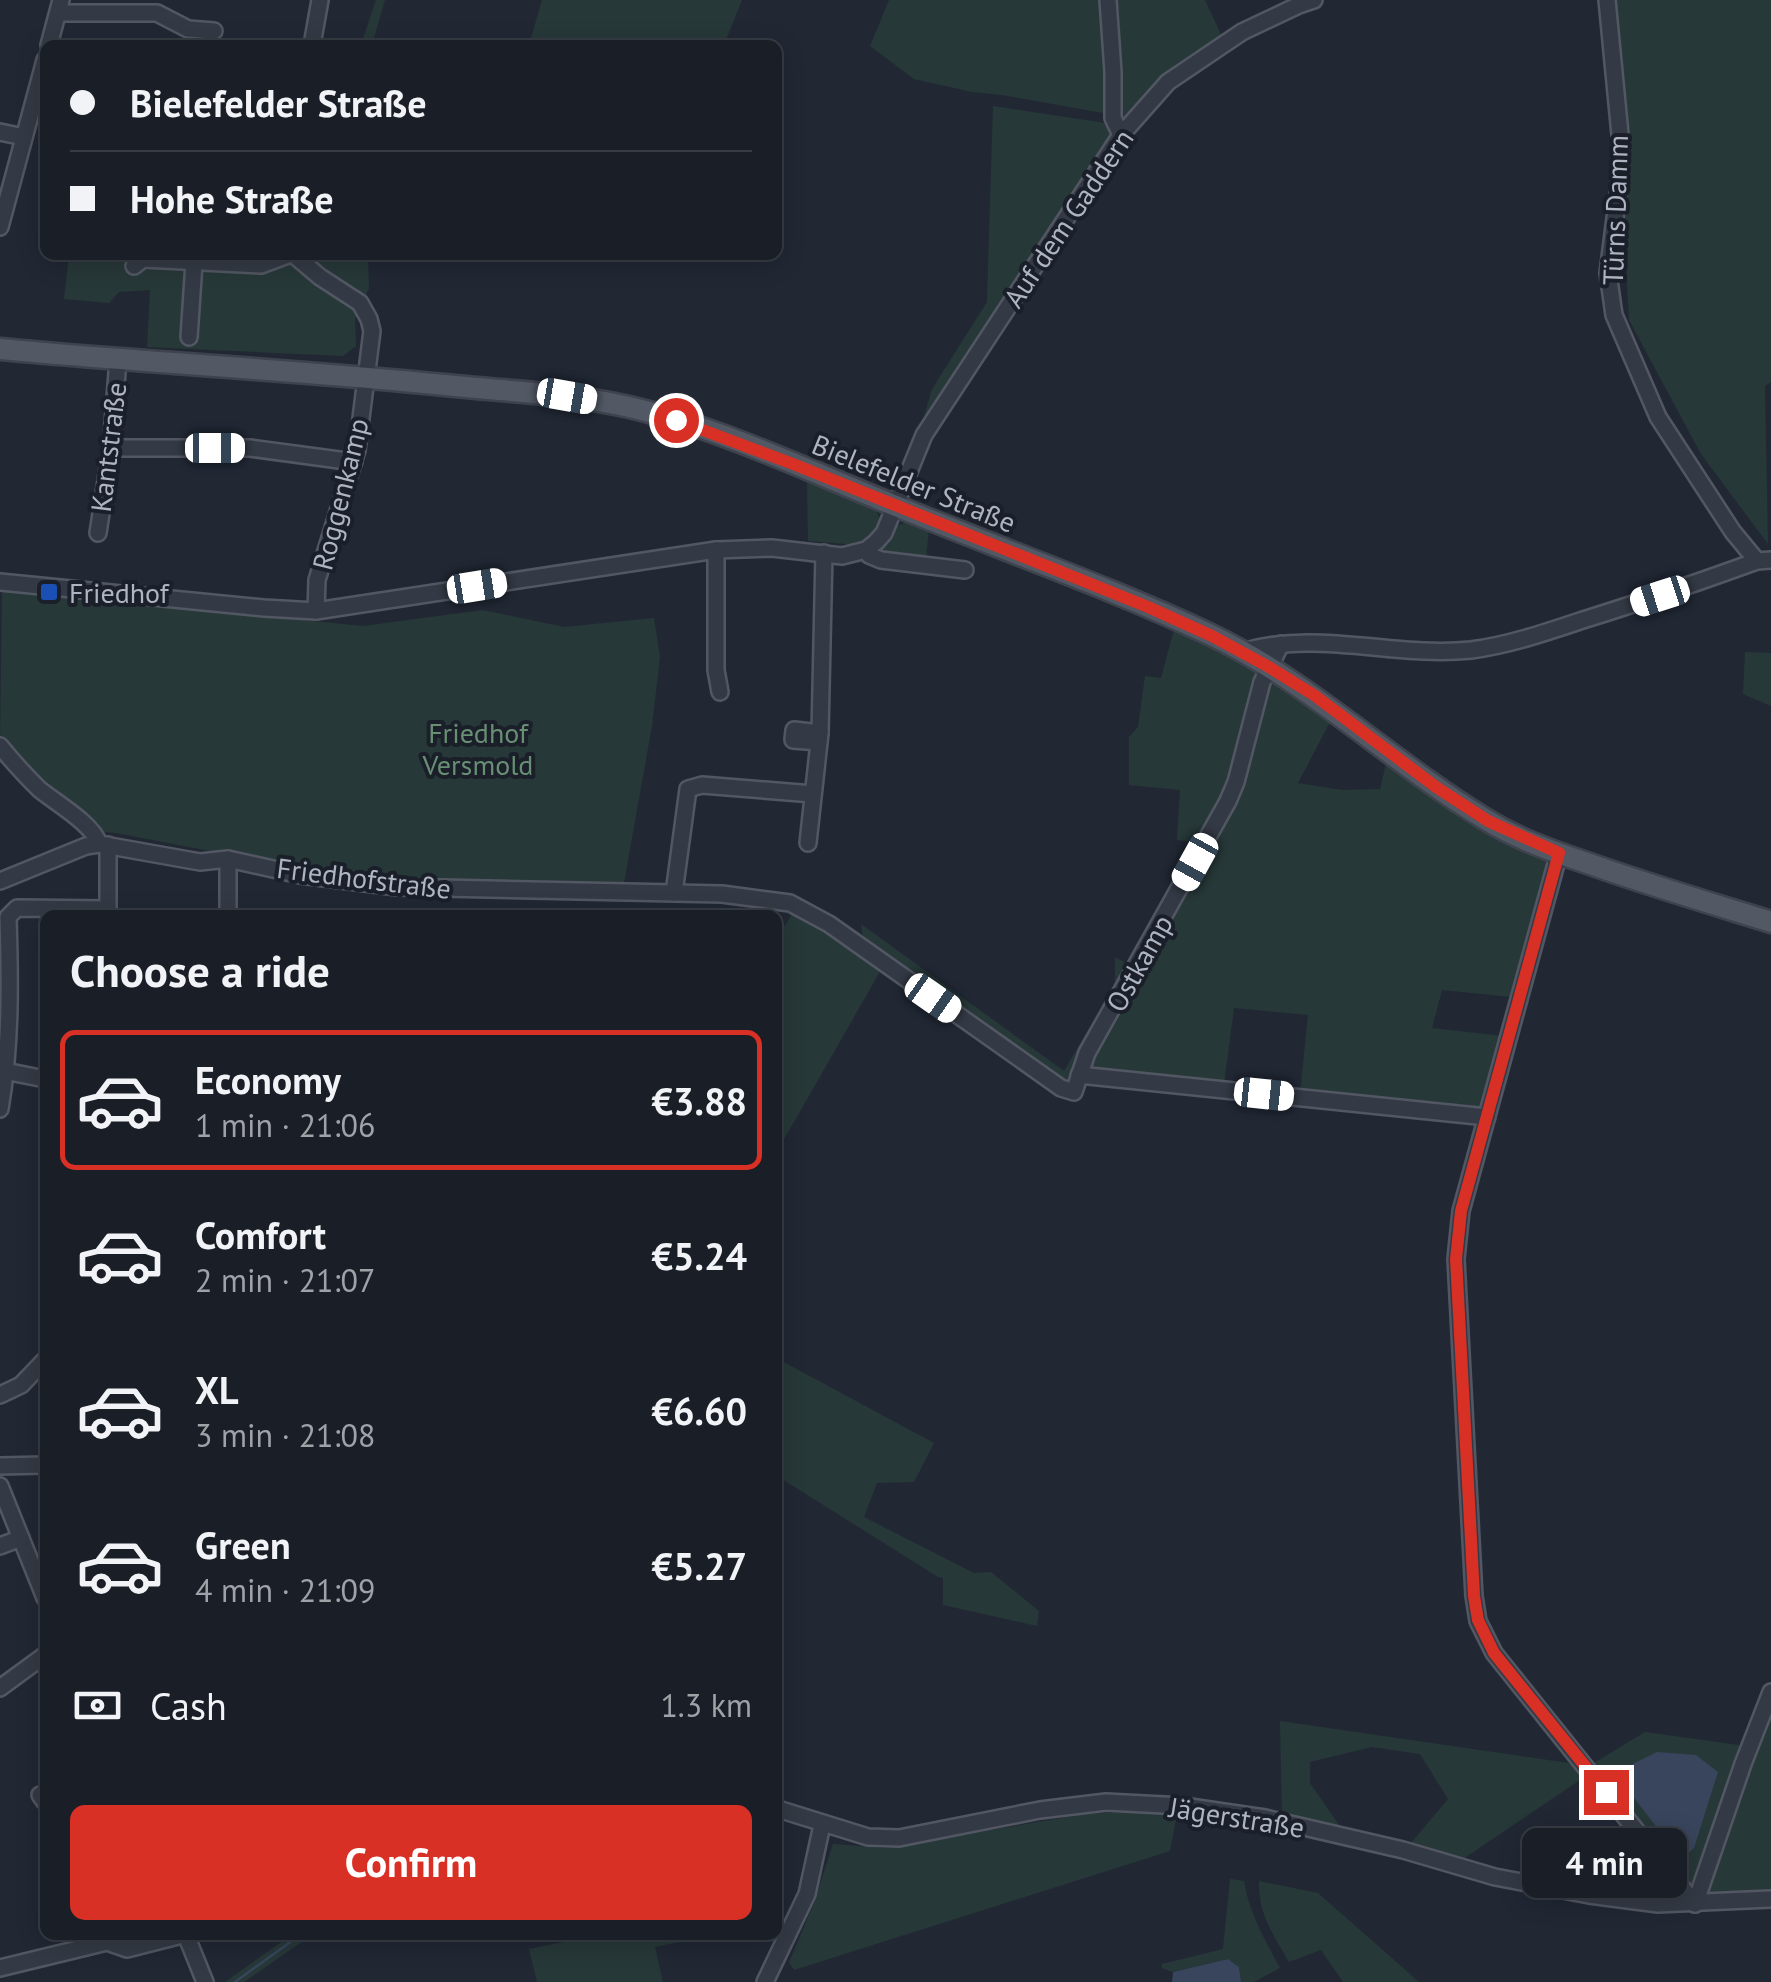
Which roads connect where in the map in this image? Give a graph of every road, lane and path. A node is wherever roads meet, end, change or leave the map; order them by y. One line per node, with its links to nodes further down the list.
1 (320, 0): 8 (street)
2 (1108, 0): 12 (street)
3 (1314, 0): 12 (street, Auf dem Gaddern)
4 (1607, 0): 31 (street, Türns Damm)
5 (59, 6): 6 (street); 7 (street)
6 (214, 31)
7 (50, 40)
8 (313, 40)
9 (40, 84): 11 (street)
10 (0, 132): 11 (street)
11 (30, 133): 13 (street)
12 (1121, 135): 26 (street, Auf dem Gaddern)
13 (0, 227)
14 (142, 260): 19 (street)
15 (160, 260): 18 (street)
16 (276, 260): 18 (street)
17 (298, 260): 23 (street, Roggenkamp)
18 (194, 262): 20 (street)
19 (134, 266)
20 (190, 336)
21 (0, 350): 22 (main road, Bielefelder Straße)
22 (118, 360): 23 (main road, Bielefelder Straße); 24 (street, Kantstraße)
23 (367, 377): 25 (street, Roggenkamp); 26 (main road, Bielefelder Straße)
24 (111, 448): 25 (street); 27 (street, Kantstraße)
25 (354, 462): 34 (street, Roggenkamp)
26 (896, 506): 29 (street, Auf dem Gaddern); 36 (main road, Bielefelder Straße)
27 (98, 533)
28 (716, 550): 30 (street); 34 (street); 38 (street)
29 (866, 550): 30 (street); 32 (street)
30 (824, 552): 40 (street)
31 (1764, 561): 35 (street)
32 (965, 570)
33 (0, 582): 34 (street)
34 (316, 611)
35 (1282, 644): 36 (street); 37 (street, Ostkamp)
36 (1242, 652): 37 (main road, Bielefelder Straße)
37 (1269, 667): 43 (main road, Bielefelder Straße); 52 (street, Ostkamp)
38 (720, 692)
39 (0, 746): 42 (street)
40 (813, 794): 41 (street); 46 (street)
41 (808, 843)
42 (104, 844): 44 (street, Friedhofstraße); 45 (street); 48 (street)
43 (1559, 853): 50 (main road, Bielefelder Straße); 56 (street)
44 (228, 858): 46 (street, Friedhofstraße); 49 (street)
45 (0, 881)
46 (674, 893): 54 (street, Friedhofstraße)
47 (62, 910): 51 (street)
48 (108, 910)
49 (228, 910)
50 (1771, 922)
51 (3, 1070): 53 (street); 55 (street)
52 (1079, 1074): 54 (street, Ostkamp); 56 (street)
53 (40, 1078)
54 (1074, 1092)
55 (0, 1109)
56 (1487, 1117): 71 (street)
57 (40, 1365): 58 (street)
58 (0, 1395)
59 (40, 1465): 60 (street)
60 (0, 1466)
61 (0, 1486): 62 (street)
62 (20, 1538): 63 (street); 64 (street)
63 (0, 1546)
64 (40, 1586)
65 (40, 1659): 66 (street)
66 (0, 1688)
67 (1771, 1692): 71 (street)
68 (782, 1810): 69 (street, Jägerstraße)
69 (822, 1825): 71 (street, Jägerstraße); 78 (street)
70 (1771, 1900): 71 (street, Jägerstraße)
71 (1696, 1904)
72 (102, 1940): 76 (street)
73 (108, 1940): 74 (street)
74 (164, 1940)
75 (186, 1940): 77 (street)
76 (0, 1968)
77 (205, 1982)
78 (765, 1982)

